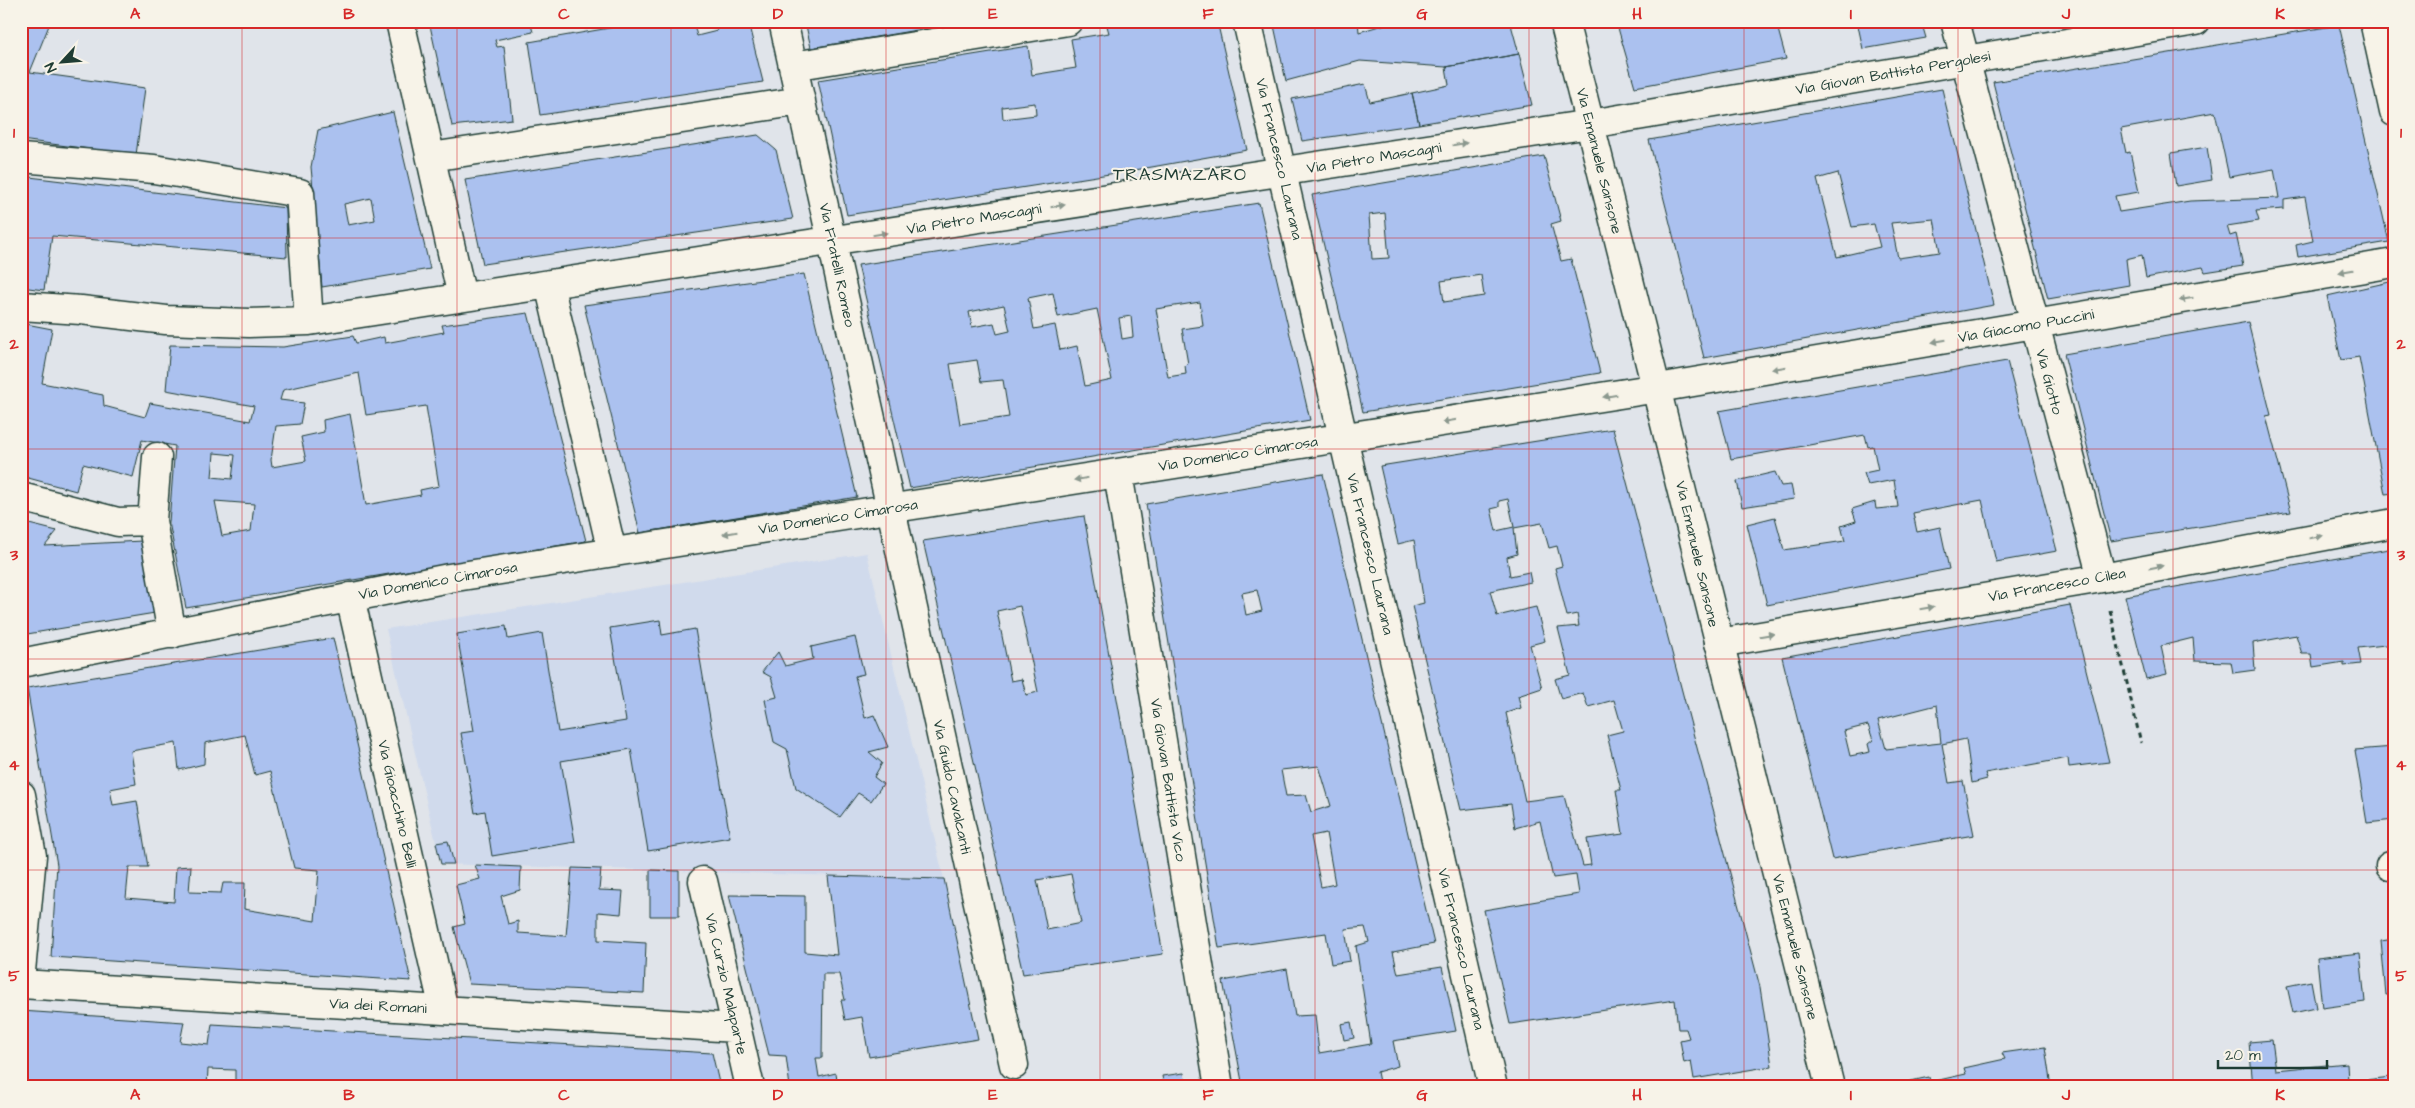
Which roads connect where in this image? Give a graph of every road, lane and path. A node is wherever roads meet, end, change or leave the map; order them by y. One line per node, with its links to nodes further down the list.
1 (400, 21): 14 (street)
2 (783, 21): 10 (street, Via Fratelli Romeo)
3 (1068, 21): 10 (street)
4 (1247, 21): 16 (street, Via Francesco Laurana)
5 (1564, 21): 13 (street, Via Emanuele Sansone)
6 (1955, 21): 9 (street, Via Giotto)
7 (2196, 21): 9 (street, Via Giovan Battista Pergolesi)
8 (2374, 21): 12 (street)
9 (1965, 61): 13 (street, Via Giovan Battista Pergolesi); 23 (street, Via Giotto)
10 (793, 66): 11 (street, Via Fratelli Romeo)
11 (801, 101): 14 (street); 17 (street, Via Fratelli Romeo)
12 (2394, 112)
13 (1590, 124): 16 (street, Via Pietro Mascagni, one-way to 13); 24 (street, Via Emanuele Sansone)
14 (431, 157): 20 (street)
15 (21, 158): 22 (street)
16 (1282, 172): 17 (street, Via Pietro Mascagni, one-way to 16); 25 (street, Via Francesco Laurana)
17 (832, 241): 19 (street, Via Pietro Mascagni); 29 (street, Via Fratelli Romeo)
18 (2394, 263): 23 (street, Via Giacomo Puccini, one-way to 23)
19 (549, 284): 20 (street, Via Pietro Mascagni); 32 (street)
20 (462, 297): 22 (street, Via Pietro Mascagni)
21 (21, 306): 22 (street, Via Pietro Mascagni)
22 (309, 320)
23 (2034, 325): 24 (street, Via Giacomo Puccini, one-way to 24); 33 (street, Via Giotto)
24 (1658, 388): 25 (street, Via Domenico Cimarosa, one-way to 25); 36 (street, Via Emanuele Sansone)
25 (1343, 438): 27 (street, Via Domenico Cimarosa); 48 (street, Via Francesco Laurana)
26 (157, 457): 30 (street)
27 (1118, 473): 29 (street, Via Domenico Cimarosa, one-way to 29); 47 (street, Via Giovan Battista Vico)
28 (21, 497): 30 (street)
29 (891, 508): 32 (street, Via Domenico Cimarosa, one-way to 32); 45 (street, Via Guido Cavalcanti)
30 (152, 521): 35 (street)
31 (2394, 522): 33 (street, Via Francesco Cilea, one-way to 31)
32 (612, 552): 34 (street, Via Domenico Cimarosa)
33 (2102, 578): 36 (street, Via Francesco Cilea, one-way to 33); 38 (path)
34 (350, 597): 35 (street, Via Domenico Cimarosa); 43 (street, Via Gioacchino Belli)
35 (172, 634): 37 (street, Via Domenico Cimarosa)
36 (1719, 643): 49 (street, Via Emanuele Sansone)
37 (21, 663)
38 (2141, 743)
39 (21, 795): 41 (street)
40 (703, 881): 44 (street, Via Curzio Malaparte)
41 (21, 971)
42 (21, 984): 43 (street, Via dei Romani)
43 (444, 1010): 44 (street, Via dei Romani)
44 (736, 1028): 46 (street, Via Curzio Malaparte)
45 (1014, 1065)
46 (750, 1087)
47 (1219, 1087)
48 (1492, 1087)
49 (1830, 1087)

